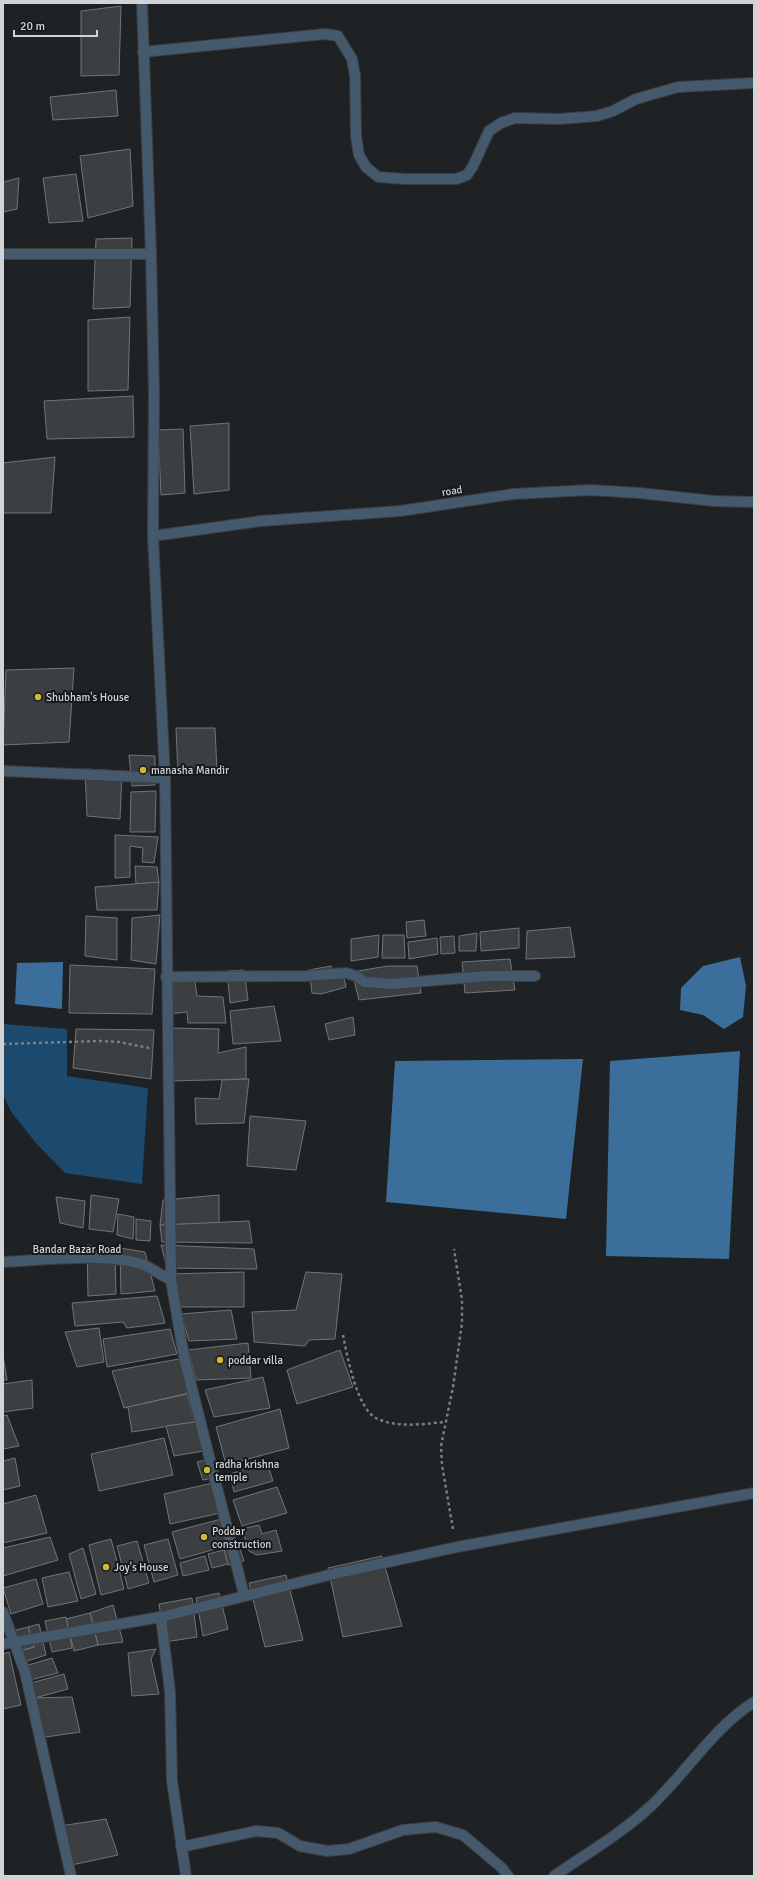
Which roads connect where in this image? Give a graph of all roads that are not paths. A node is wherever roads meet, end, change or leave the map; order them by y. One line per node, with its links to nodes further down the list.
1 (142, 3): 2 (street)
2 (143, 52): 3 (street); 5 (street)
3 (754, 83)
4 (3, 254): 5 (street)
5 (151, 254): 7 (street)
6 (754, 502): 7 (street, road)
7 (153, 536): 9 (street)
8 (3, 771): 9 (street)
9 (165, 778): 11 (street)
10 (535, 976): 11 (street)
11 (166, 977): 13 (street)
12 (3, 1262): 13 (street, Bandar Bazar Road)
13 (171, 1280): 15 (street)
14 (754, 1493): 15 (street)
15 (244, 1595): 17 (street)
16 (3, 1612): 18 (street)
17 (161, 1617): 18 (street); 20 (street)
18 (8, 1643): 21 (street)
19 (754, 1702): 24 (street)
20 (181, 1847): 22 (street); 23 (street)
21 (71, 1876)
22 (186, 1876)
23 (508, 1876)
24 (554, 1876)

